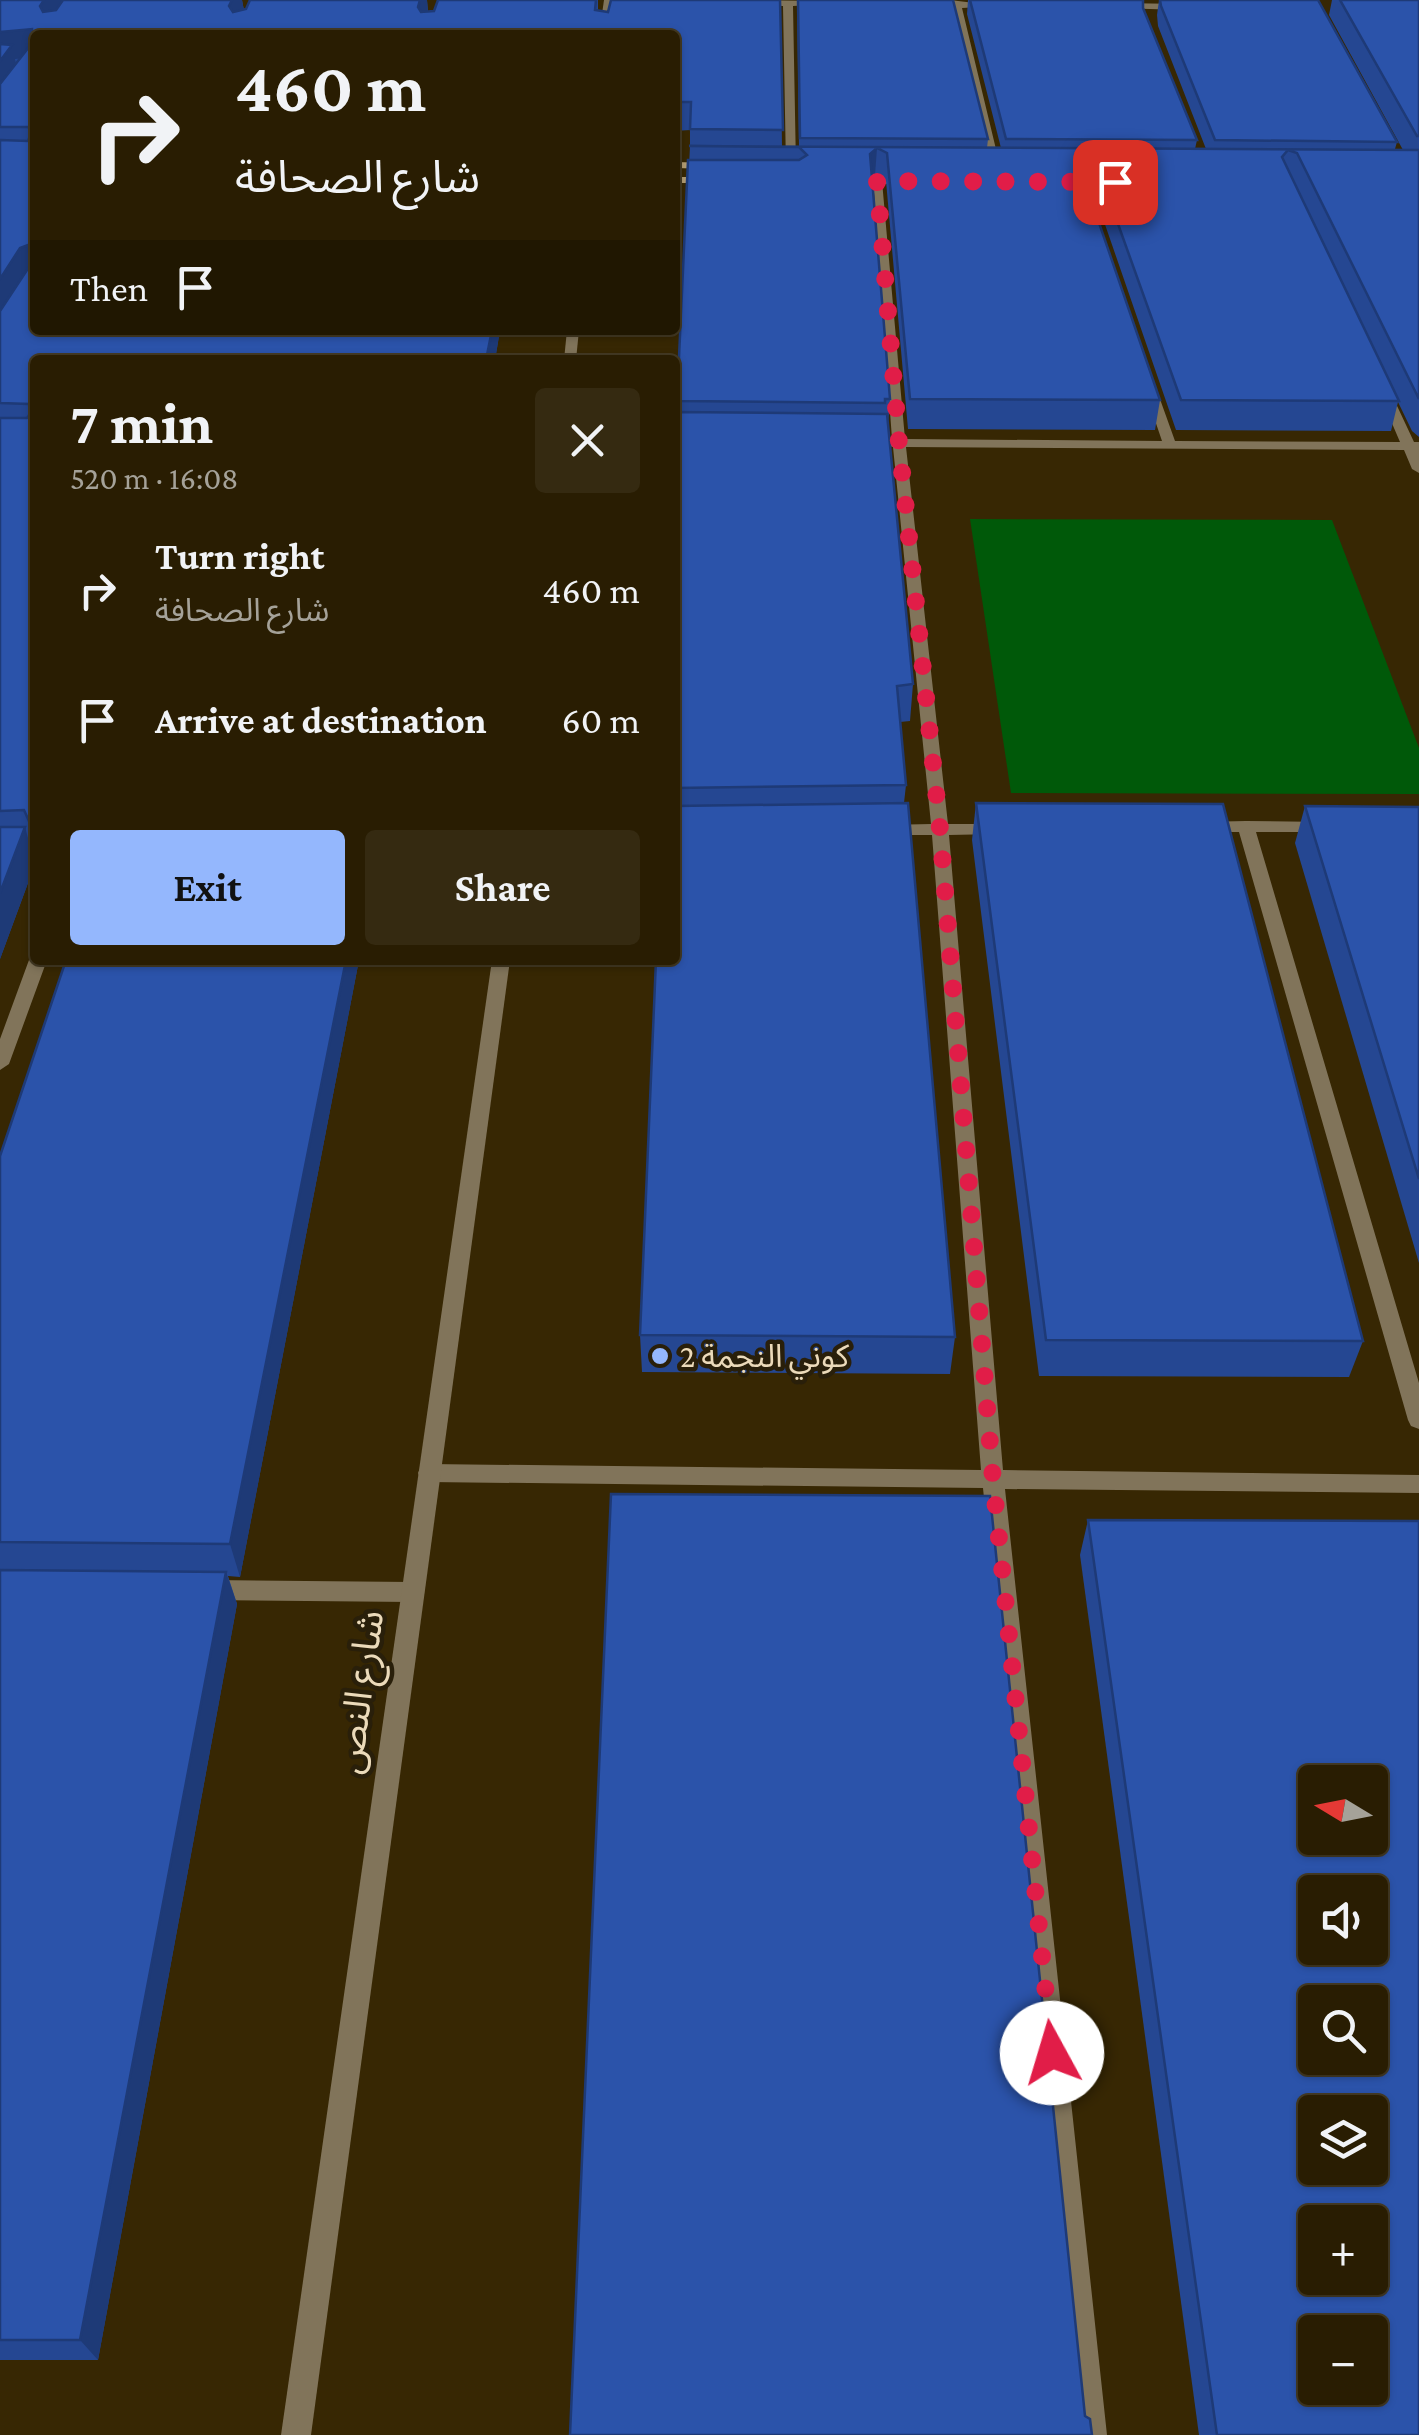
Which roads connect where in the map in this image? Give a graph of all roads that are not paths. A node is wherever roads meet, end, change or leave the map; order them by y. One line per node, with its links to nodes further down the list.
1 (609, 1): 3 (street); 4 (street); 13 (street)
2 (788, 2): 6 (street); 7 (street); 17 (street)
3 (590, 3)
4 (629, 3)
5 (955, 3): 8 (street); 9 (street); 22 (street)
6 (748, 4)
7 (844, 4)
8 (918, 5)
9 (1014, 6)
10 (1110, 6): 12 (street)
11 (1205, 7): 12 (street)
12 (1149, 8)
13 (605, 30)
14 (680, 165): 15 (main road)
15 (733, 166)
16 (772, 166): 17 (main road)
17 (791, 167): 18 (main road)
18 (810, 167)
19 (847, 167): 20 (main road)
20 (922, 168)
21 (979, 168): 22 (main road)
22 (998, 168): 23 (main road)
23 (1016, 168)
24 (680, 180): 25 (main road)
25 (728, 180)
26 (780, 180): 27 (main road)
27 (799, 181)
28 (838, 181): 29 (main road)
29 (877, 181): 30 (main road); 36 (street)
30 (933, 181)
31 (988, 182): 32 (main road)
32 (1007, 182)
33 (1144, 370): 37 (street)
34 (1376, 376): 38 (street)
35 (880, 443): 36 (street)
36 (899, 443): 37 (street); 44 (street)
37 (1170, 445): 38 (street)
38 (1414, 446): 39 (street)
39 (1419, 468)
40 (1246, 826): 41 (street); 43 (street); 51 (street)
41 (1189, 827)
42 (1017, 828): 44 (street)
43 (1342, 828)
44 (940, 829): 45 (street); 53 (street)
45 (864, 830)
46 (0, 854): 47 (street)
47 (30, 854)
48 (36, 965): 50 (street)
49 (500, 965): 52 (street, شارع النص)
50 (0, 1064)
51 (1419, 1420)
52 (429, 1473): 53 (street); 56 (street, شارع النص)
53 (993, 1480): 54 (street); 58 (street)
54 (1419, 1484)
55 (176, 1590): 56 (street)
56 (410, 1592): 57 (street, شارع النص)
57 (296, 2435)
58 (1092, 2435)

